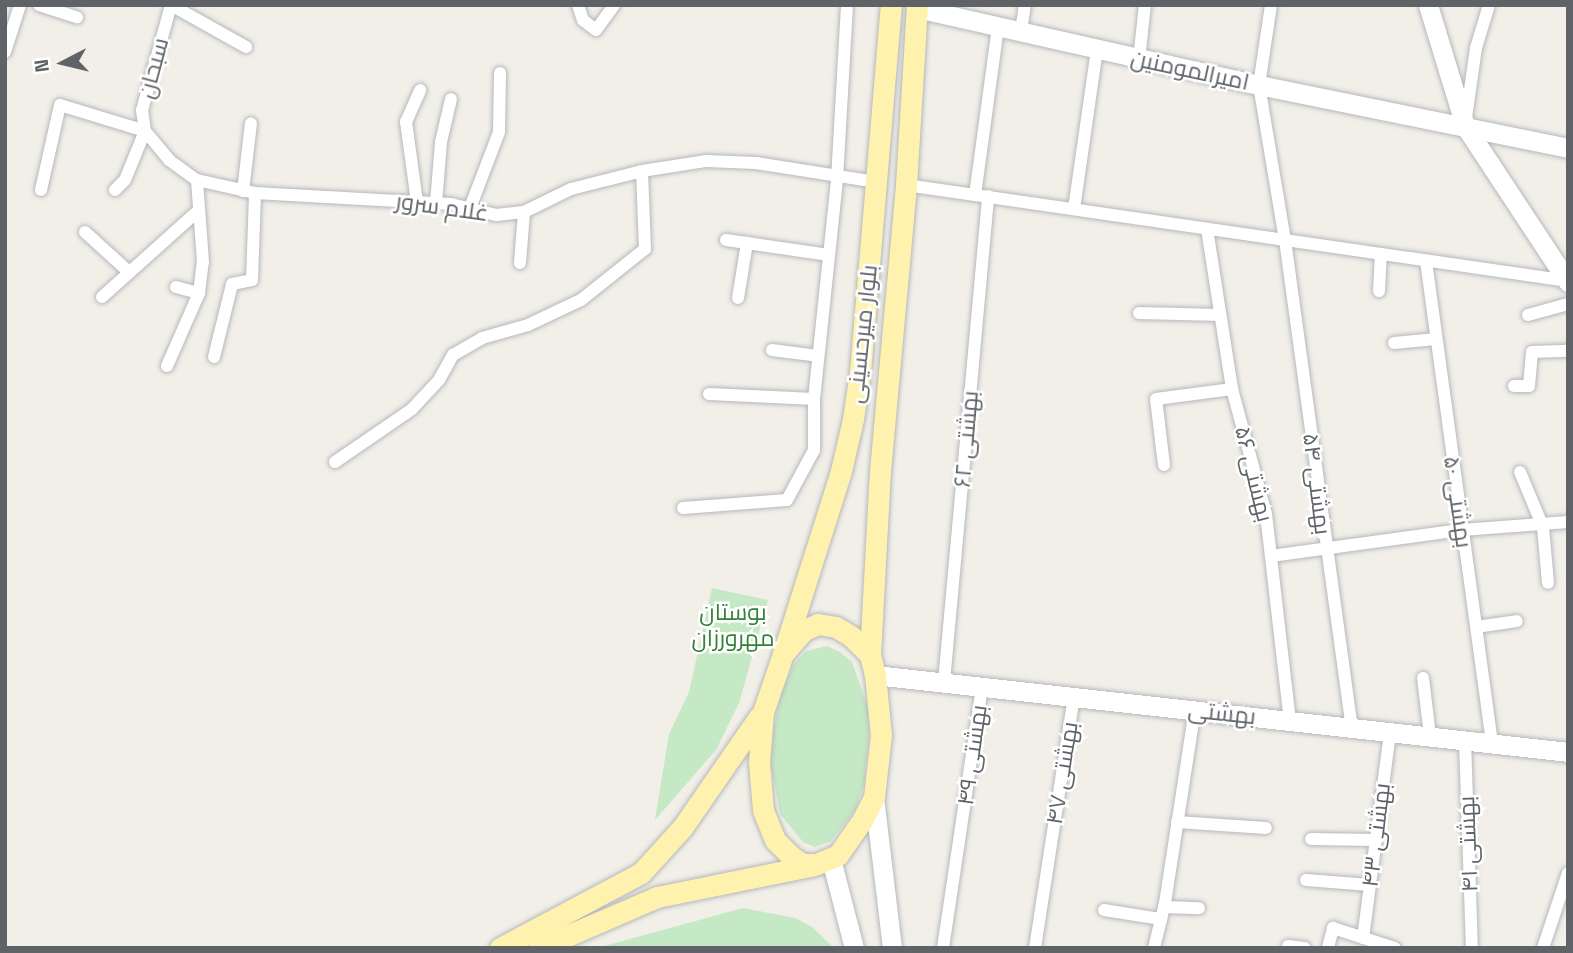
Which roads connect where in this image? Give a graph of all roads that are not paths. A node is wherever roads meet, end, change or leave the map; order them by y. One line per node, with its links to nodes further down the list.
1 (20, 5): 19 (street)
2 (38, 5): 14 (street)
3 (171, 5): 17 (street); 27 (street, سبحان)
4 (578, 5): 5 (street)
5 (614, 5)
6 (847, 5): 30 (street)
7 (891, 5): 32 (main road, بلوار میرحسینی)
8 (1025, 5): 16 (street)
9 (1145, 5): 20 (street)
10 (1271, 5): 22 (street, بهشتی ۵۴)
11 (1428, 5): 26 (main road)
12 (1488, 6): 26 (street)
13 (917, 7): 15 (main road, امیرالمومنین); 33 (main road, بلوار میرحسینی)
14 (78, 17)
15 (998, 27): 16 (main road, امیرالمومنین); 37 (street, بهشتی ۶۲)
16 (1021, 32): 18 (main road, امیرالمومنین)
17 (246, 47)
18 (1097, 50): 20 (main road, امیرالمومنین); 41 (street)
19 (5, 52)
20 (1139, 59): 22 (main road, امیرالمومنین)
21 (500, 73): 40 (street)
22 (1259, 85): 26 (main road, امیرالمومنین); 47 (street, بهشتی ۵۴)
23 (420, 90): 38 (street)
24 (452, 99): 39 (street)
25 (251, 122): 36 (street)
26 (1465, 126): 28 (main road, امیرالمومنین); 54 (main road)
27 (145, 131): 31 (street, غلام سرور); 34 (street); 35 (street)
28 (1568, 148)
29 (642, 171): 30 (street, غلام سرور); 43 (street, غلام سرور); 75 (street)
30 (837, 178): 32 (street, غلام سرور); 50 (street)
31 (197, 180): 36 (street, غلام سرور); 42 (street)
32 (876, 182): 87 (main road, بلوار میرحسینی)
33 (906, 185): 37 (street); 88 (main road, بلوار میرحسینی)
34 (41, 190)
35 (115, 190)
36 (249, 192): 38 (street, غلام سرور); 69 (street)
37 (981, 196): 41 (street); 90 (street, بهشتی ۶۲)
38 (417, 202): 39 (street, غلام سرور)
39 (436, 203): 40 (street, غلام سرور)
40 (470, 208): 43 (street, غلام سرور)
41 (1074, 209): 44 (street)
42 (199, 210): 53 (street); 57 (street)
43 (524, 212): 52 (street)
44 (1207, 229): 47 (street); 62 (street, بهشتی ۵۶)
45 (85, 232): 53 (street)
46 (726, 240): 48 (street)
47 (1285, 240): 49 (street); 82 (street, بهشتی ۵۴)
48 (747, 243): 50 (street); 59 (street)
49 (1381, 254): 51 (street); 56 (street)
50 (829, 255): 68 (street)
51 (1426, 261): 54 (street); 64 (street, بهشتی ۵۰)
52 (520, 263)
53 (129, 272): 58 (street)
54 (1568, 282)
55 (176, 287): 57 (street)
56 (1379, 291)
57 (200, 293): 70 (street)
58 (102, 297)
59 (738, 298)
60 (1568, 303): 63 (street)
61 (1139, 313): 62 (street)
62 (1220, 315): 72 (street, بهشتی ۵۶)
63 (1528, 315)
64 (1436, 340): 65 (street); 81 (street, بهشتی ۵۰)
65 (1394, 343)
66 (772, 350): 68 (street)
67 (1568, 351): 71 (street)
68 (818, 356): 74 (street)
69 (214, 358)
70 (167, 366)
71 (1514, 386)
72 (1232, 389): 76 (street); 83 (street, بهشتی ۵۶)
73 (709, 394): 74 (street)
74 (814, 399): 78 (street)
75 (335, 462)
76 (1164, 465)
77 (1520, 472): 80 (street)
78 (683, 508)
79 (1568, 522): 80 (street)
80 (1543, 527): 81 (street); 84 (street)
81 (1462, 530): 82 (street); 86 (street, بهشتی ۵۰)
82 (1325, 547): 83 (street); 96 (street, بهشتی ۵۴)
83 (1271, 556): 95 (street, بهشتی ۵۶)
84 (1548, 583)
85 (1517, 621): 86 (street)
86 (1476, 627): 100 (street, بهشتی ۵۰)
87 (783, 654): 88 (main road); 94 (main road, بلوار میرحسینی)
88 (872, 665): 90 (main road, بهشتی); 102 (main road, بلوار میرحسینی)
89 (1423, 678): 98 (street)
90 (944, 682): 91 (main road, بهشتی)
91 (982, 686): 92 (main road, بهشتی); 120 (street, بهشتی ۴۹)
92 (1074, 697): 93 (main road, بهشتی); 121 (street, بهشتی ۴۷)
93 (1195, 710): 95 (main road, بهشتی); 103 (street)
94 (762, 712): 107 (main road); 116 (main road)
95 (1290, 721): 96 (main road, بهشتی)
96 (1352, 727): 97 (main road, بهشتی)
97 (1390, 732): 98 (main road, بهشتی); 106 (street, بهشتی ۴۳)
98 (1430, 736): 99 (main road, بهشتی)
99 (1465, 740): 100 (main road, بهشتی); 126 (street, بهشتی ۴۱)
100 (1492, 743): 101 (main road, بهشتی)
101 (1568, 752)
102 (874, 797): 107 (main road); 119 (main road)
103 (1177, 822): 104 (street); 113 (street)
104 (1266, 828)
105 (1311, 839): 106 (street)
106 (1375, 840): 110 (street, بهشتی ۴۳)
107 (824, 862): 117 (main road); 118 (main road)
108 (1568, 873): 127 (street)
109 (1306, 880): 110 (street)
110 (1370, 885): 114 (street, بهشتی ۴۳)
111 (1199, 908): 113 (street)
112 (1104, 909): 113 (street)
113 (1162, 913): 122 (street)
114 (1363, 938): 124 (street); 125 (street)
115 (1288, 946): 123 (street)
116 (499, 948)
117 (539, 948)
118 (854, 948)
119 (892, 948)
120 (943, 948)
121 (1035, 948)
122 (1154, 948)
123 (1305, 948)
124 (1328, 948)
125 (1395, 948)
126 (1472, 948)
127 (1543, 948)

